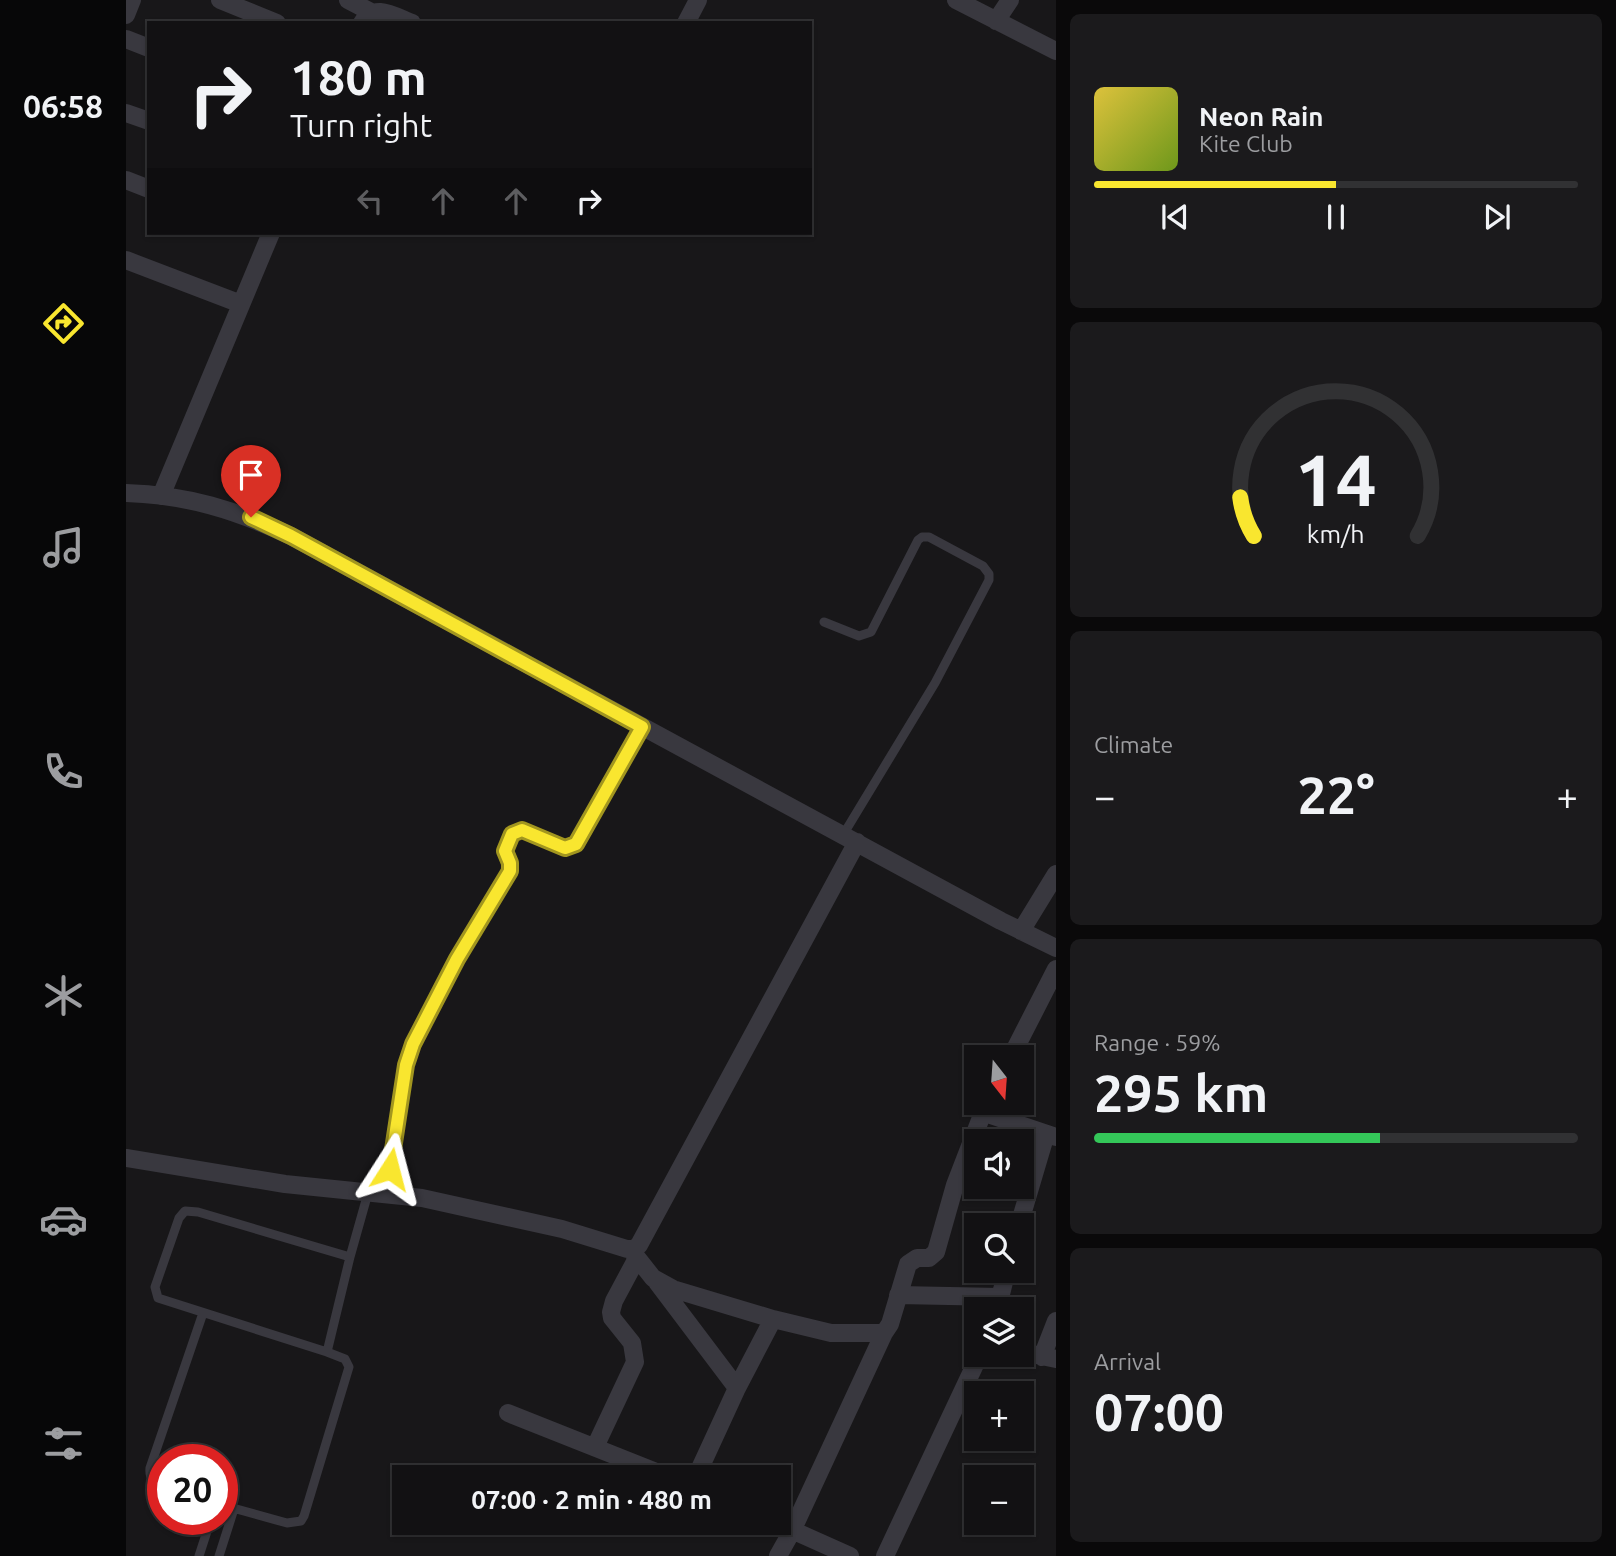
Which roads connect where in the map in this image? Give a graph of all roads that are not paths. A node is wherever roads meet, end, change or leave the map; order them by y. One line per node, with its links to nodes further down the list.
1 (132, 0): 7 (street)
2 (219, 0): 9 (street)
3 (348, 0): 8 (street)
4 (698, 0): 11 (street)
5 (956, 0): 12 (street)
6 (1010, 0): 12 (street)
7 (126, 15)
8 (367, 17): 10 (street)
9 (273, 21)
10 (407, 21)
11 (687, 21)
12 (996, 21): 15 (street)
13 (126, 39): 14 (street)
14 (147, 47)
15 (1056, 51)
16 (126, 113): 17 (street)
17 (147, 120)
18 (126, 180): 19 (street)
19 (147, 188)
20 (266, 235): 22 (street)
21 (126, 260): 22 (street)
22 (241, 304): 24 (street)
23 (126, 493): 24 (street)
24 (161, 496): 26 (street)
25 (824, 622): 27 (lane)
26 (642, 727): 27 (street); 37 (lane)
27 (850, 839): 29 (street); 39 (street)
28 (1056, 874): 29 (street)
29 (1021, 931): 30 (street)
30 (1056, 948)
31 (1056, 969): 32 (street)
32 (1017, 1045)
33 (982, 1115): 42 (street)
34 (1003, 1115): 35 (street)
35 (1051, 1136): 38 (street)
36 (126, 1158): 37 (street)
37 (377, 1194): 39 (street); 40 (lane)
38 (1023, 1213)
39 (634, 1254): 41 (street); 54 (street)
40 (350, 1257): 44 (lane); 48 (lane)
41 (653, 1278): 45 (street); 51 (street)
42 (898, 1295): 43 (street); 47 (street)
43 (964, 1300)
44 (203, 1313): 48 (lane); 53 (lane)
45 (773, 1319): 47 (street); 51 (street)
46 (1056, 1321): 49 (street)
47 (884, 1333): 58 (street)
48 (327, 1352): 57 (lane)
49 (1049, 1358)
50 (974, 1367): 65 (street)
51 (737, 1388): 56 (street)
52 (508, 1413): 54 (street)
53 (158, 1444)
54 (595, 1447): 55 (street)
55 (639, 1465)
56 (702, 1465)
57 (238, 1510)
58 (792, 1531): 63 (street); 64 (street)
59 (206, 1535): 61 (lane)
60 (226, 1535): 62 (lane)
61 (199, 1556)
62 (219, 1556)
63 (778, 1556)
64 (850, 1556)
65 (885, 1556)

